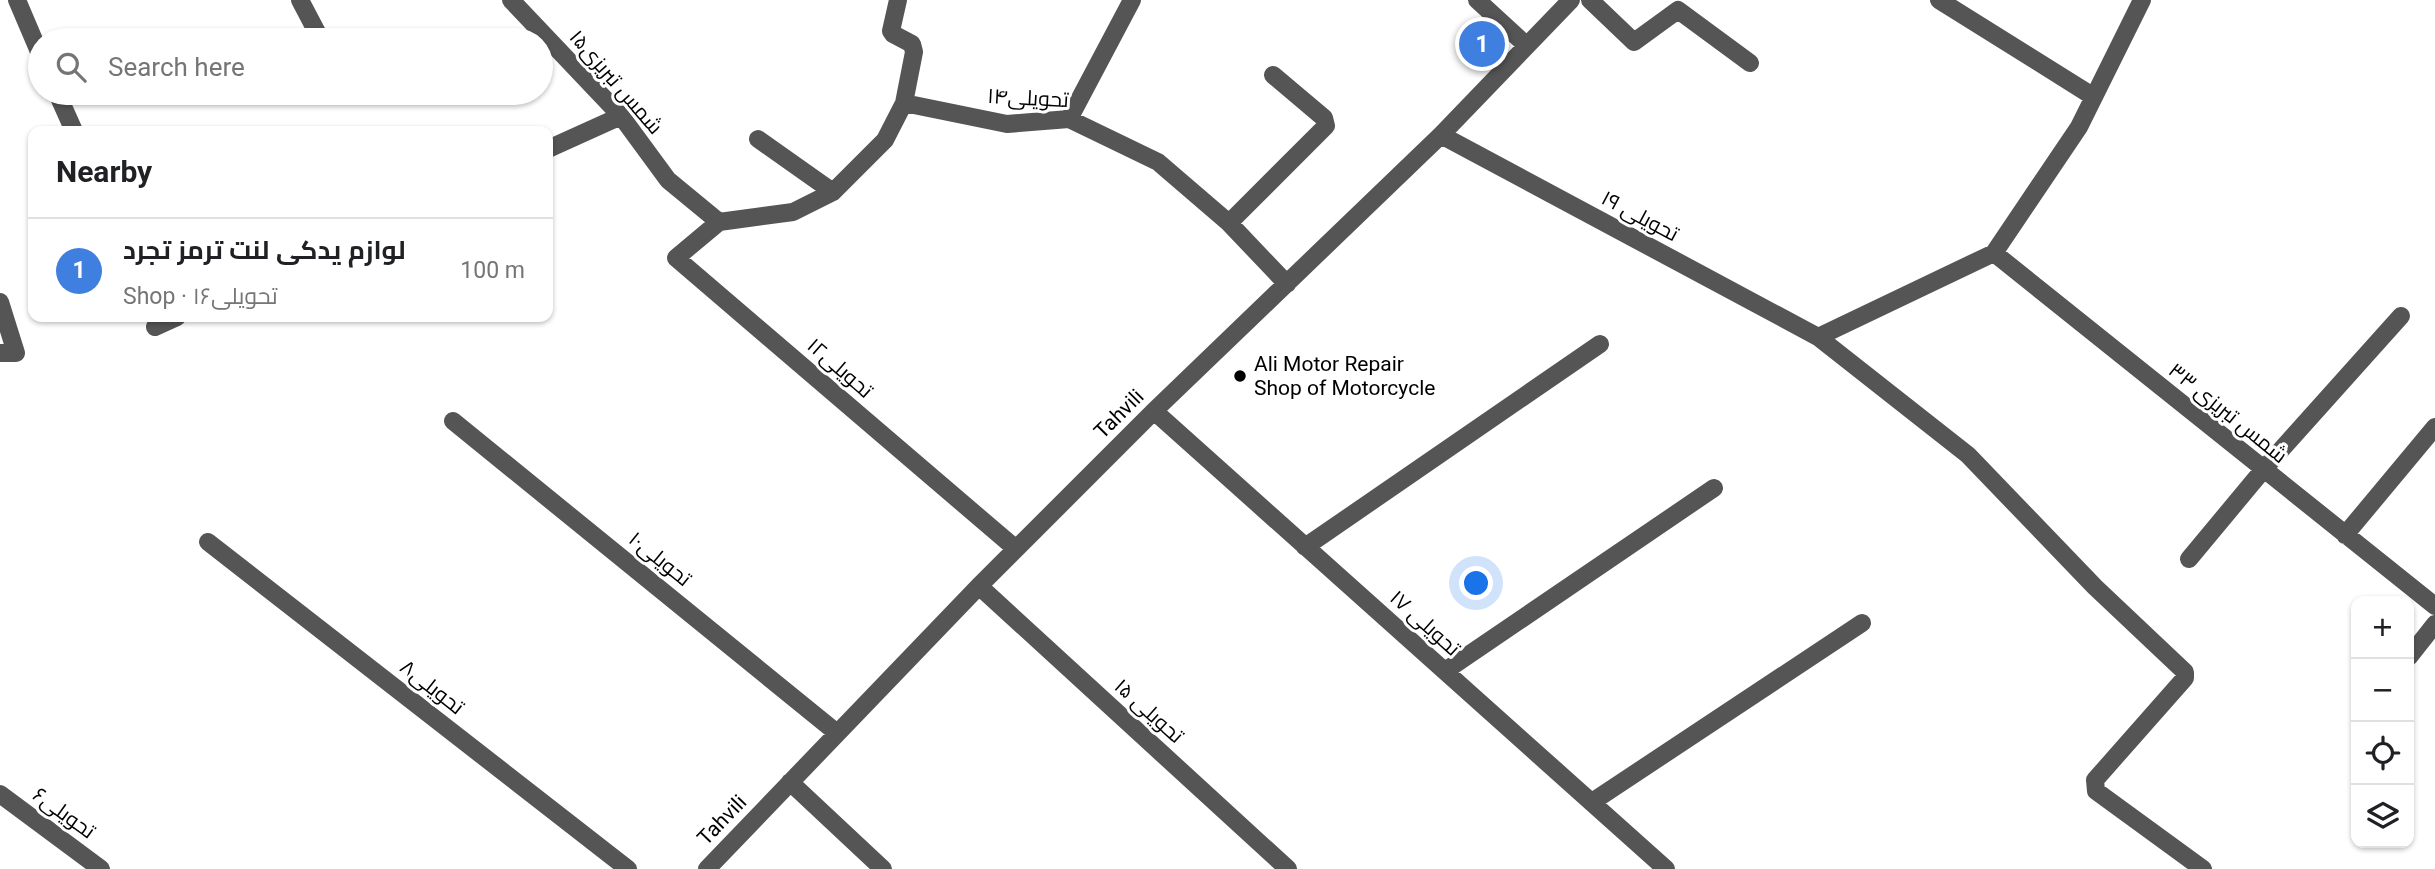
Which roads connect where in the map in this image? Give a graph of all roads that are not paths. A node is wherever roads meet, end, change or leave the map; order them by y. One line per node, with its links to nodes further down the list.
1 (17, 0): 11 (street)
2 (300, 0): 12 (street)
3 (511, 0): 13 (street, شمس تبریزی۱۵)
4 (898, 0): 19 (street)
5 (1132, 0): 22 (street)
6 (1477, 0): 15 (street)
7 (1571, 0): 15 (street, Tahvili)
8 (1590, 0): 16 (street)
9 (1939, 0): 18 (street)
10 (2142, 0): 18 (street)
11 (29, 28)
12 (315, 28)
13 (538, 28)
14 (553, 44): 21 (street, شمس تبریزی۱۵)
15 (1527, 46): 24 (street, Tahvili)
16 (1751, 63)
17 (1273, 75): 29 (street)
18 (2094, 97): 30 (street)
19 (904, 103): 22 (street, تحویلی۱۴); 27 (street)
20 (62, 105): 23 (street)
21 (621, 116): 26 (street); 28 (street, شمس تبریزی۱۵)
22 (1069, 119): 29 (street, تحویلی۱۴)
23 (72, 126)
24 (1441, 135): 31 (street, Tahvili); 36 (street, تحویلی ۱۹)
25 (758, 139): 27 (street)
26 (553, 147)
27 (833, 192): 28 (street)
28 (719, 222): 47 (street, تحویلی۱۲)
29 (1229, 223): 31 (street, تحویلی۱۴)
30 (1994, 253): 36 (street); 42 (street, شمس تبریزی ۳۳)
31 (1287, 284): 39 (street, Tahvili)
32 (0, 302): 38 (street)
33 (2401, 316): 42 (street)
34 (166, 322): 35 (street)
35 (155, 327)
36 (1818, 337): 65 (street, تحویلی ۱۹)
37 (1600, 344): 46 (street)
38 (8, 353)
39 (1154, 411): 46 (street, تحویلی ۱۷); 47 (street, Tahvili)
40 (453, 421): 55 (street, تحویلی۱۰)
41 (2435, 427): 44 (street)
42 (2263, 470): 44 (street, شمس تبریزی ۳۳); 48 (street)
43 (1714, 488): 54 (street)
44 (2345, 536): 50 (street, شمس تبریزی ۳۳)
45 (208, 542): 60 (street, تحویلی۸)
46 (1305, 547): 54 (street, تحویلی ۱۷)
47 (1016, 549): 49 (street, Tahvili)
48 (2189, 559)
49 (979, 586): 55 (street, Tahvili); 63 (street, تحویلی ۱۵)
50 (2435, 606)
51 (1862, 623): 58 (street)
52 (2435, 624): 53 (street)
53 (2414, 651)
54 (1445, 671): 58 (street, تحویلی ۱۷)
55 (837, 733): 56 (street, Tahvili)
56 (790, 782): 61 (street, Tahvili); 62 (street)
57 (0, 794): 59 (street, تحویلی۶)
58 (1592, 802): 64 (street, تحویلی ۱۷)
59 (101, 869)
60 (628, 869)
61 (707, 869)
62 (883, 869)
63 (1288, 869)
64 (1666, 869)
65 (2203, 869)

